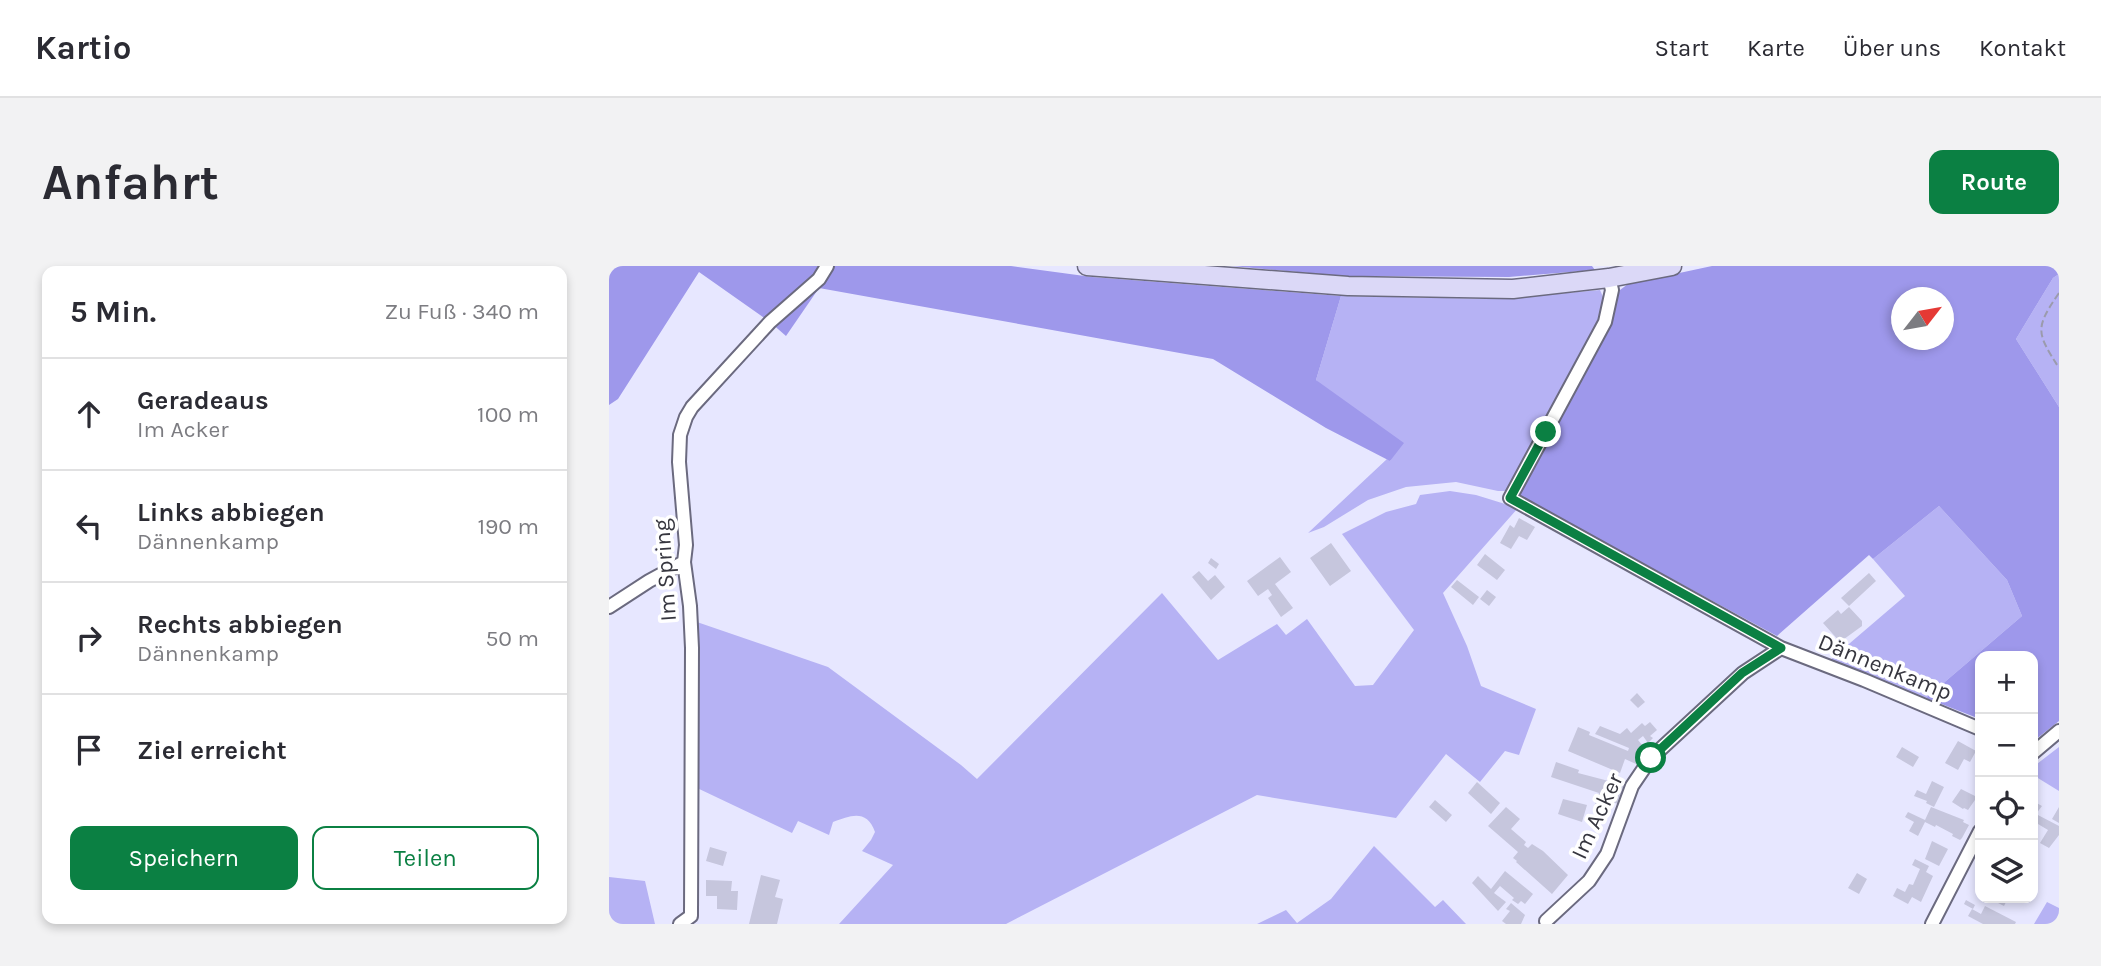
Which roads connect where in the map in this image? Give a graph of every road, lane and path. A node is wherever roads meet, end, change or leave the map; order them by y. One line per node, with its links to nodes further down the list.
1 (827, 266): 7 (street, Im Spring)
2 (1087, 266): 4 (main road)
3 (1672, 266): 4 (main road)
4 (1609, 278): 9 (street, Dännenkamp)
5 (2059, 293): 6 (path)
6 (2059, 368)
7 (684, 562): 8 (street); 15 (street, Im Spring)
8 (609, 607)
9 (1781, 648): 10 (street, Dännenkamp); 14 (street, Im Acker)
10 (1975, 727)
11 (2059, 731): 12 (street)
12 (2038, 749)
13 (1975, 840): 16 (street)
14 (1546, 920)
15 (680, 924)
16 (1932, 924)

